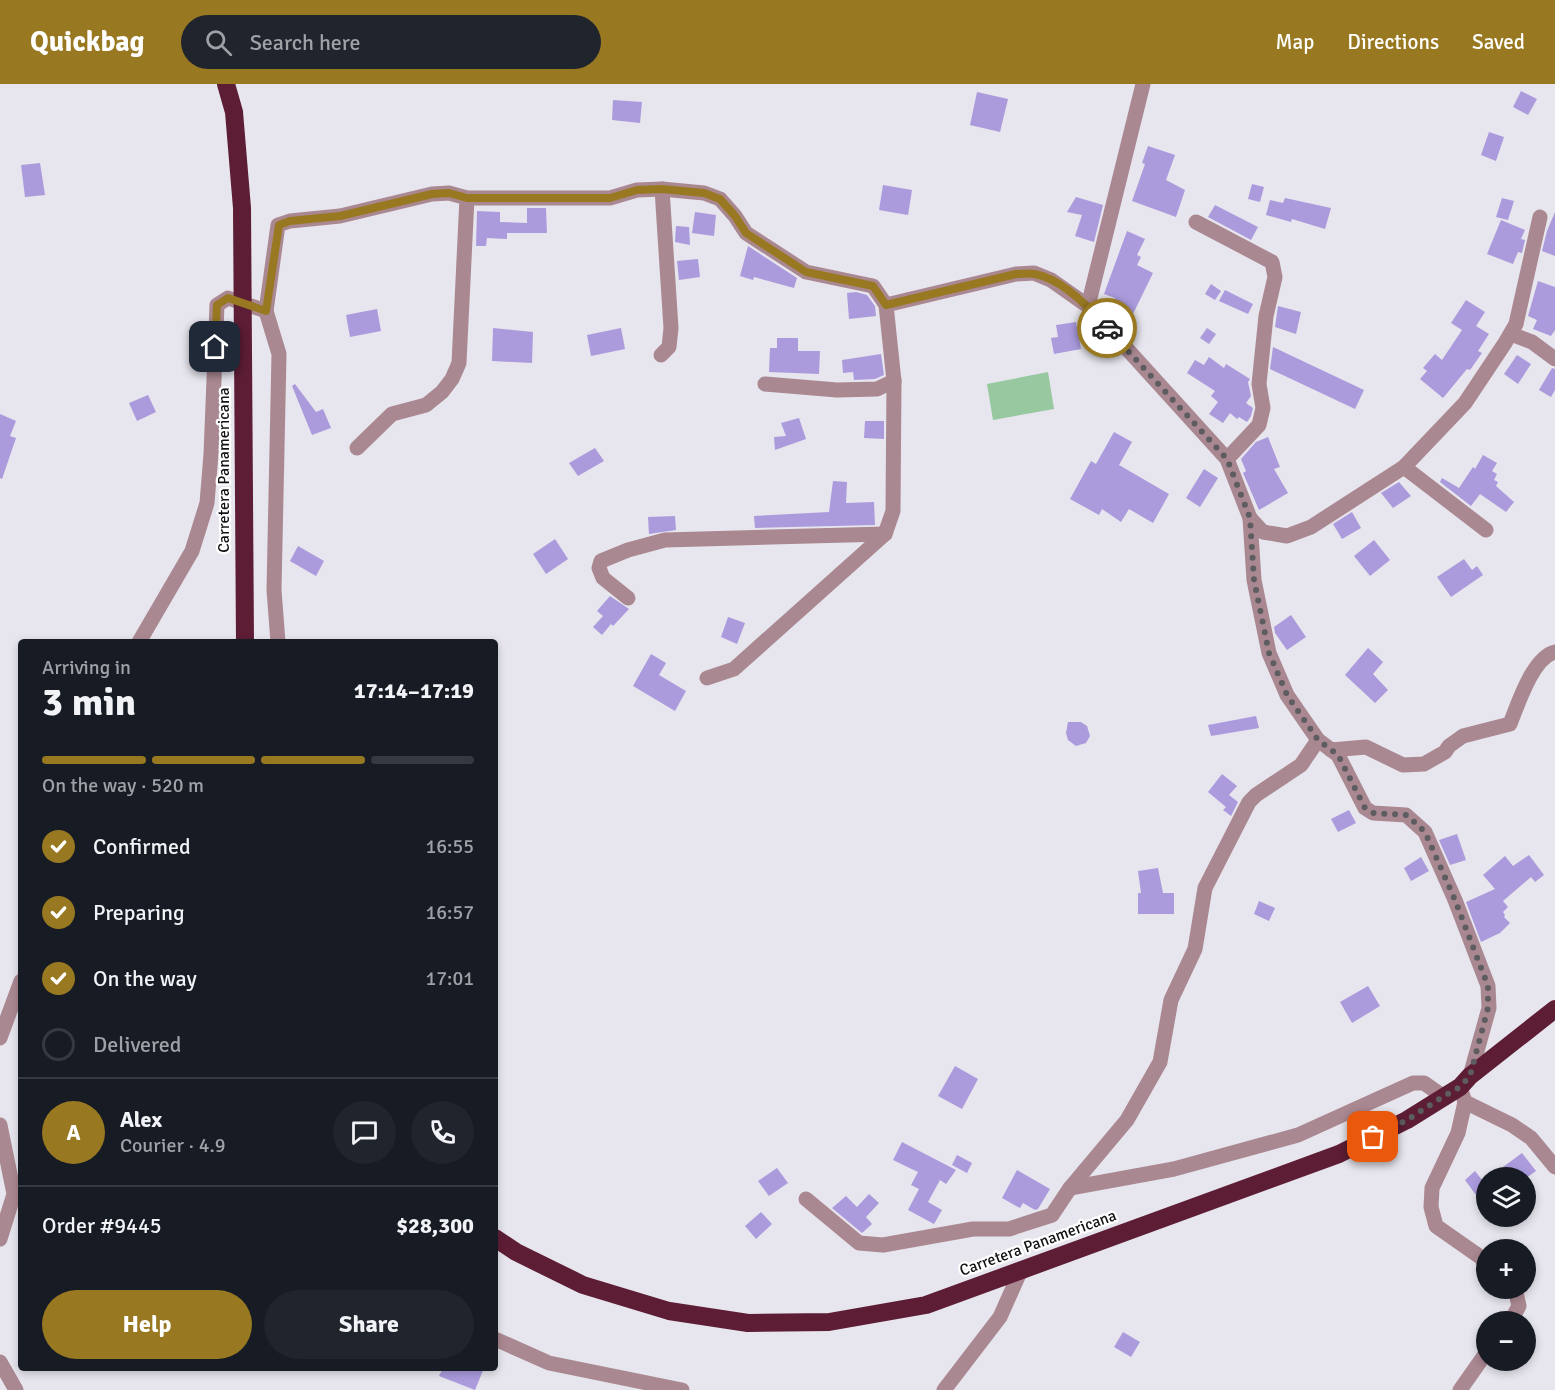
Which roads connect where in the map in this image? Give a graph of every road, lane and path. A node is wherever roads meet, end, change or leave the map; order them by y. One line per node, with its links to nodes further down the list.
1 (226, 84): 7 (highway, Carretera Panamericana)
2 (1143, 84): 9 (street)
3 (662, 189): 4 (street); 8 (street); 12 (street)
4 (467, 198): 10 (street); 16 (street)
5 (1540, 217): 11 (street)
6 (1196, 222): 17 (street)
7 (242, 302): 10 (street); 23 (street); 24 (highway, Carretera Panamericana)
8 (886, 305): 9 (street); 14 (street)
9 (1088, 306): 17 (street)
10 (266, 311): 25 (street)
11 (1511, 334): 13 (street); 18 (street)
12 (661, 355)
13 (1555, 359)
14 (894, 381): 15 (street); 21 (street)
15 (765, 384)
16 (357, 448)
17 (1227, 459): 19 (street)
18 (1404, 466): 19 (street); 20 (street)
19 (1250, 518): 28 (street)
20 (1486, 530)
21 (885, 534): 22 (street); 27 (street)
22 (628, 598)
23 (141, 639)
24 (245, 639)
25 (278, 639)
26 (1555, 652): 29 (street)
27 (707, 678)
28 (1318, 740): 29 (street); 36 (street)
29 (1331, 750): 33 (street)
30 (18, 989): 32 (street)
31 (1555, 1009): 33 (highway, Carretera Panamericana)
32 (0, 1038)
33 (1460, 1090): 35 (street); 36 (street); 40 (street); 41 (highway, Carretera Panamericana)
34 (0, 1125): 38 (street)
35 (1555, 1167)
36 (1070, 1188): 37 (street)
37 (806, 1199)
38 (0, 1239)
39 (498, 1240): 41 (highway, Carretera Panamericana)
40 (1476, 1255)
41 (1021, 1270): 47 (street)
42 (498, 1340): 46 (street)
43 (0, 1362): 45 (street)
44 (1476, 1367): 48 (street)
45 (16, 1390)
46 (682, 1390)
47 (944, 1390)
48 (1460, 1390)

